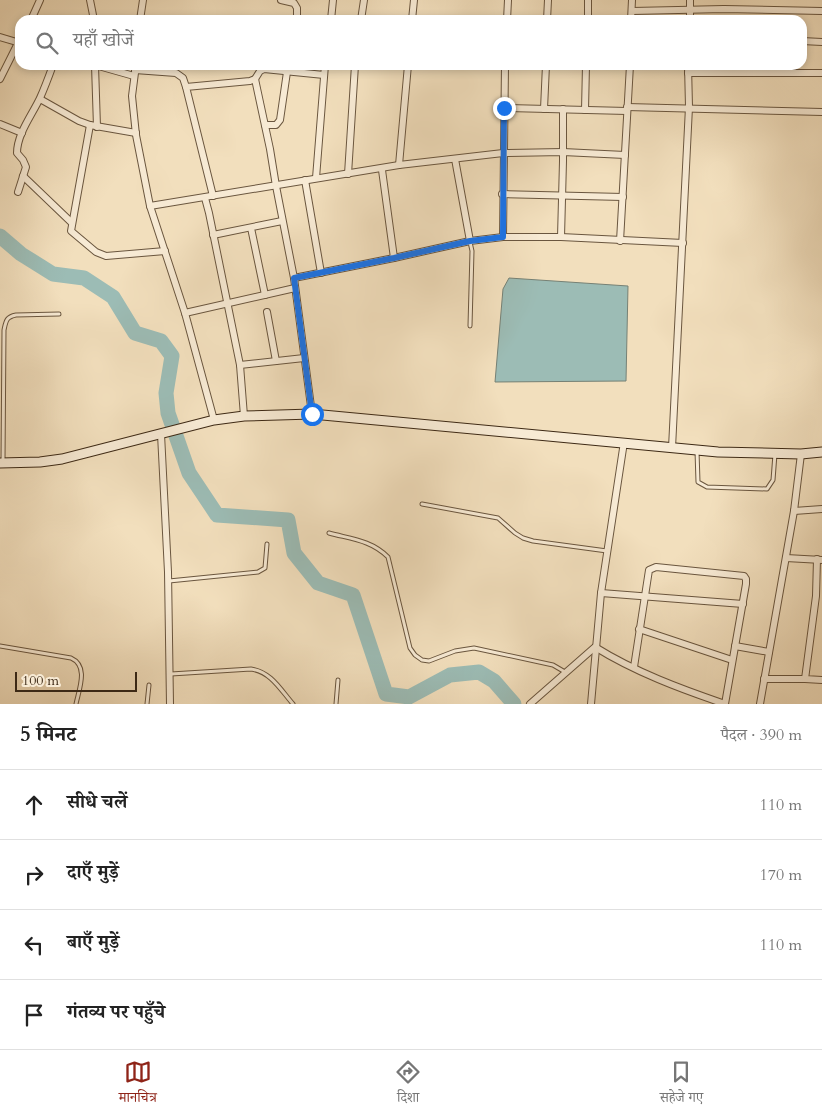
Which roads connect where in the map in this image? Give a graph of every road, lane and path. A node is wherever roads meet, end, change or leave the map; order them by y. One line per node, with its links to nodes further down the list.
1 (40, 0): 16 (street)
2 (90, 0): 17 (street)
3 (143, 0): 18 (street)
4 (281, 0): 19 (street)
5 (332, 0): 20 (street)
6 (364, 0): 21 (street)
7 (414, 0): 22 (street)
8 (508, 0): 23 (street)
9 (548, 0): 24 (street)
10 (588, 0): 25 (street)
11 (632, 0): 14 (street)
12 (690, 0): 13 (street)
13 (690, 10): 14 (street); 15 (street); 27 (street)
14 (632, 11): 26 (street)
15 (822, 11)
16 (33, 15)
17 (93, 15)
18 (141, 15)
19 (297, 15)
20 (331, 15)
21 (362, 15)
22 (412, 15)
23 (507, 15)
24 (547, 15)
25 (588, 15)
26 (632, 15)
27 (690, 15)
28 (0, 37): 29 (street)
29 (15, 41)
30 (807, 42): 31 (street)
31 (822, 42)
32 (15, 50): 47 (street)
33 (51, 70): 50 (street)
34 (97, 70): 60 (street)
35 (135, 70): 49 (street); 61 (street)
36 (291, 70): 46 (street); 48 (street); 59 (street)
37 (324, 70): 46 (street)
38 (355, 70): 69 (street)
39 (408, 70): 67 (street)
40 (505, 70): 52 (street)
41 (546, 70): 53 (street)
42 (586, 70): 56 (street)
43 (630, 70): 55 (street)
44 (688, 73): 45 (street); 51 (street)
45 (822, 73)
46 (324, 75): 71 (street)
47 (0, 79)
48 (255, 79): 49 (street); 59 (street)
49 (186, 87): 77 (street)
50 (40, 99): 60 (street); 62 (street)
51 (689, 107): 55 (street); 57 (street); 89 (street)
52 (504, 108): 53 (street); 64 (street)
53 (544, 109): 54 (street)
54 (563, 109): 56 (street); 63 (street)
55 (627, 109): 56 (street); 65 (street)
56 (585, 110)
57 (822, 112)
58 (0, 124): 62 (street)
59 (265, 124): 73 (street)
60 (93, 126): 61 (street); 82 (street)
61 (136, 132): 80 (street)
62 (22, 133): 70 (street)
63 (564, 152): 64 (street); 65 (street); 76 (street)
64 (503, 153): 66 (street); 75 (street)
65 (625, 155): 79 (street)
66 (455, 159): 67 (street); 87 (street)
67 (399, 166): 68 (street)
68 (382, 170): 69 (street); 91 (street)
69 (348, 174): 71 (street)
70 (23, 176): 74 (street); 82 (street)
71 (316, 178): 72 (street)
72 (305, 180): 73 (street); 92 (street)
73 (276, 186): 77 (street); 81 (street)
74 (18, 192)
75 (502, 194): 76 (street); 85 (street)
76 (562, 195): 79 (street); 86 (street)
77 (213, 196): 78 (street)
78 (204, 198): 80 (street); 84 (street)
79 (623, 198): 88 (street)
80 (150, 206): 90 (street)
81 (282, 221): 83 (street); 93 (street)
82 (71, 222): 90 (street)
83 (251, 228): 84 (street); 95 (street)
84 (213, 235): 96 (street)
85 (503, 237): 86 (street); 87 (street)
86 (561, 238): 88 (street)
87 (470, 241): 91 (street); 100 (lane)
88 (620, 241): 89 (street)
89 (683, 243): 109 (street)
90 (165, 251): 98 (street)
91 (394, 258): 92 (street)
92 (321, 273): 93 (street)
93 (294, 278): 94 (street)
94 (295, 288): 95 (street); 101 (street)
95 (264, 295): 96 (street)
96 (226, 303): 98 (street); 103 (street)
97 (267, 312): 102 (street)
98 (185, 313): 106 (street)
99 (59, 314): 114 (lane)
100 (470, 326)
101 (304, 358): 102 (street); 104 (street)
102 (276, 361): 103 (street)
103 (240, 365): 105 (street)
104 (312, 414): 105 (main road); 108 (main road)
105 (244, 416): 106 (main road)
106 (214, 420): 107 (main road)
107 (165, 433): 114 (main road); 123 (street)
108 (624, 442): 109 (main road); 120 (street)
109 (672, 448): 110 (main road)
110 (697, 450): 112 (main road); 112 (lane)
111 (822, 452): 113 (main road)
112 (775, 454): 113 (main road)
113 (801, 454): 117 (street)
114 (2, 463)
115 (422, 504): 120 (lane)
116 (822, 509): 117 (street)
117 (794, 511): 121 (street)
118 (329, 534): 135 (lane)
119 (267, 544): 123 (lane)
120 (607, 551): 124 (street)
121 (786, 558): 122 (street); 132 (street)
122 (820, 560): 125 (street)
123 (168, 581): 136 (street)
124 (600, 594): 126 (street); 131 (street)
125 (819, 596): 139 (street)
126 (644, 597): 127 (street); 127 (street); 128 (street)
127 (743, 604): 130 (street)
128 (639, 629): 133 (street); 134 (street)
129 (0, 646): 143 (lane)
130 (735, 646): 132 (street); 133 (street)
131 (595, 647): 134 (street); 135 (street); 148 (street)
132 (769, 652): 137 (street)
133 (732, 660): 149 (street)
134 (634, 667): 149 (street)
135 (566, 672): 142 (street)
136 (170, 674): 145 (street); 146 (lane)
137 (764, 679): 139 (street); 150 (street)
138 (338, 680): 147 (lane)
139 (805, 680): 140 (street)
140 (822, 680)
141 (149, 685): 144 (lane)
142 (531, 703)
143 (76, 704)
144 (148, 704)
145 (170, 704)
146 (293, 704)
147 (336, 704)
148 (591, 704)
149 (725, 704)
150 (760, 704)

